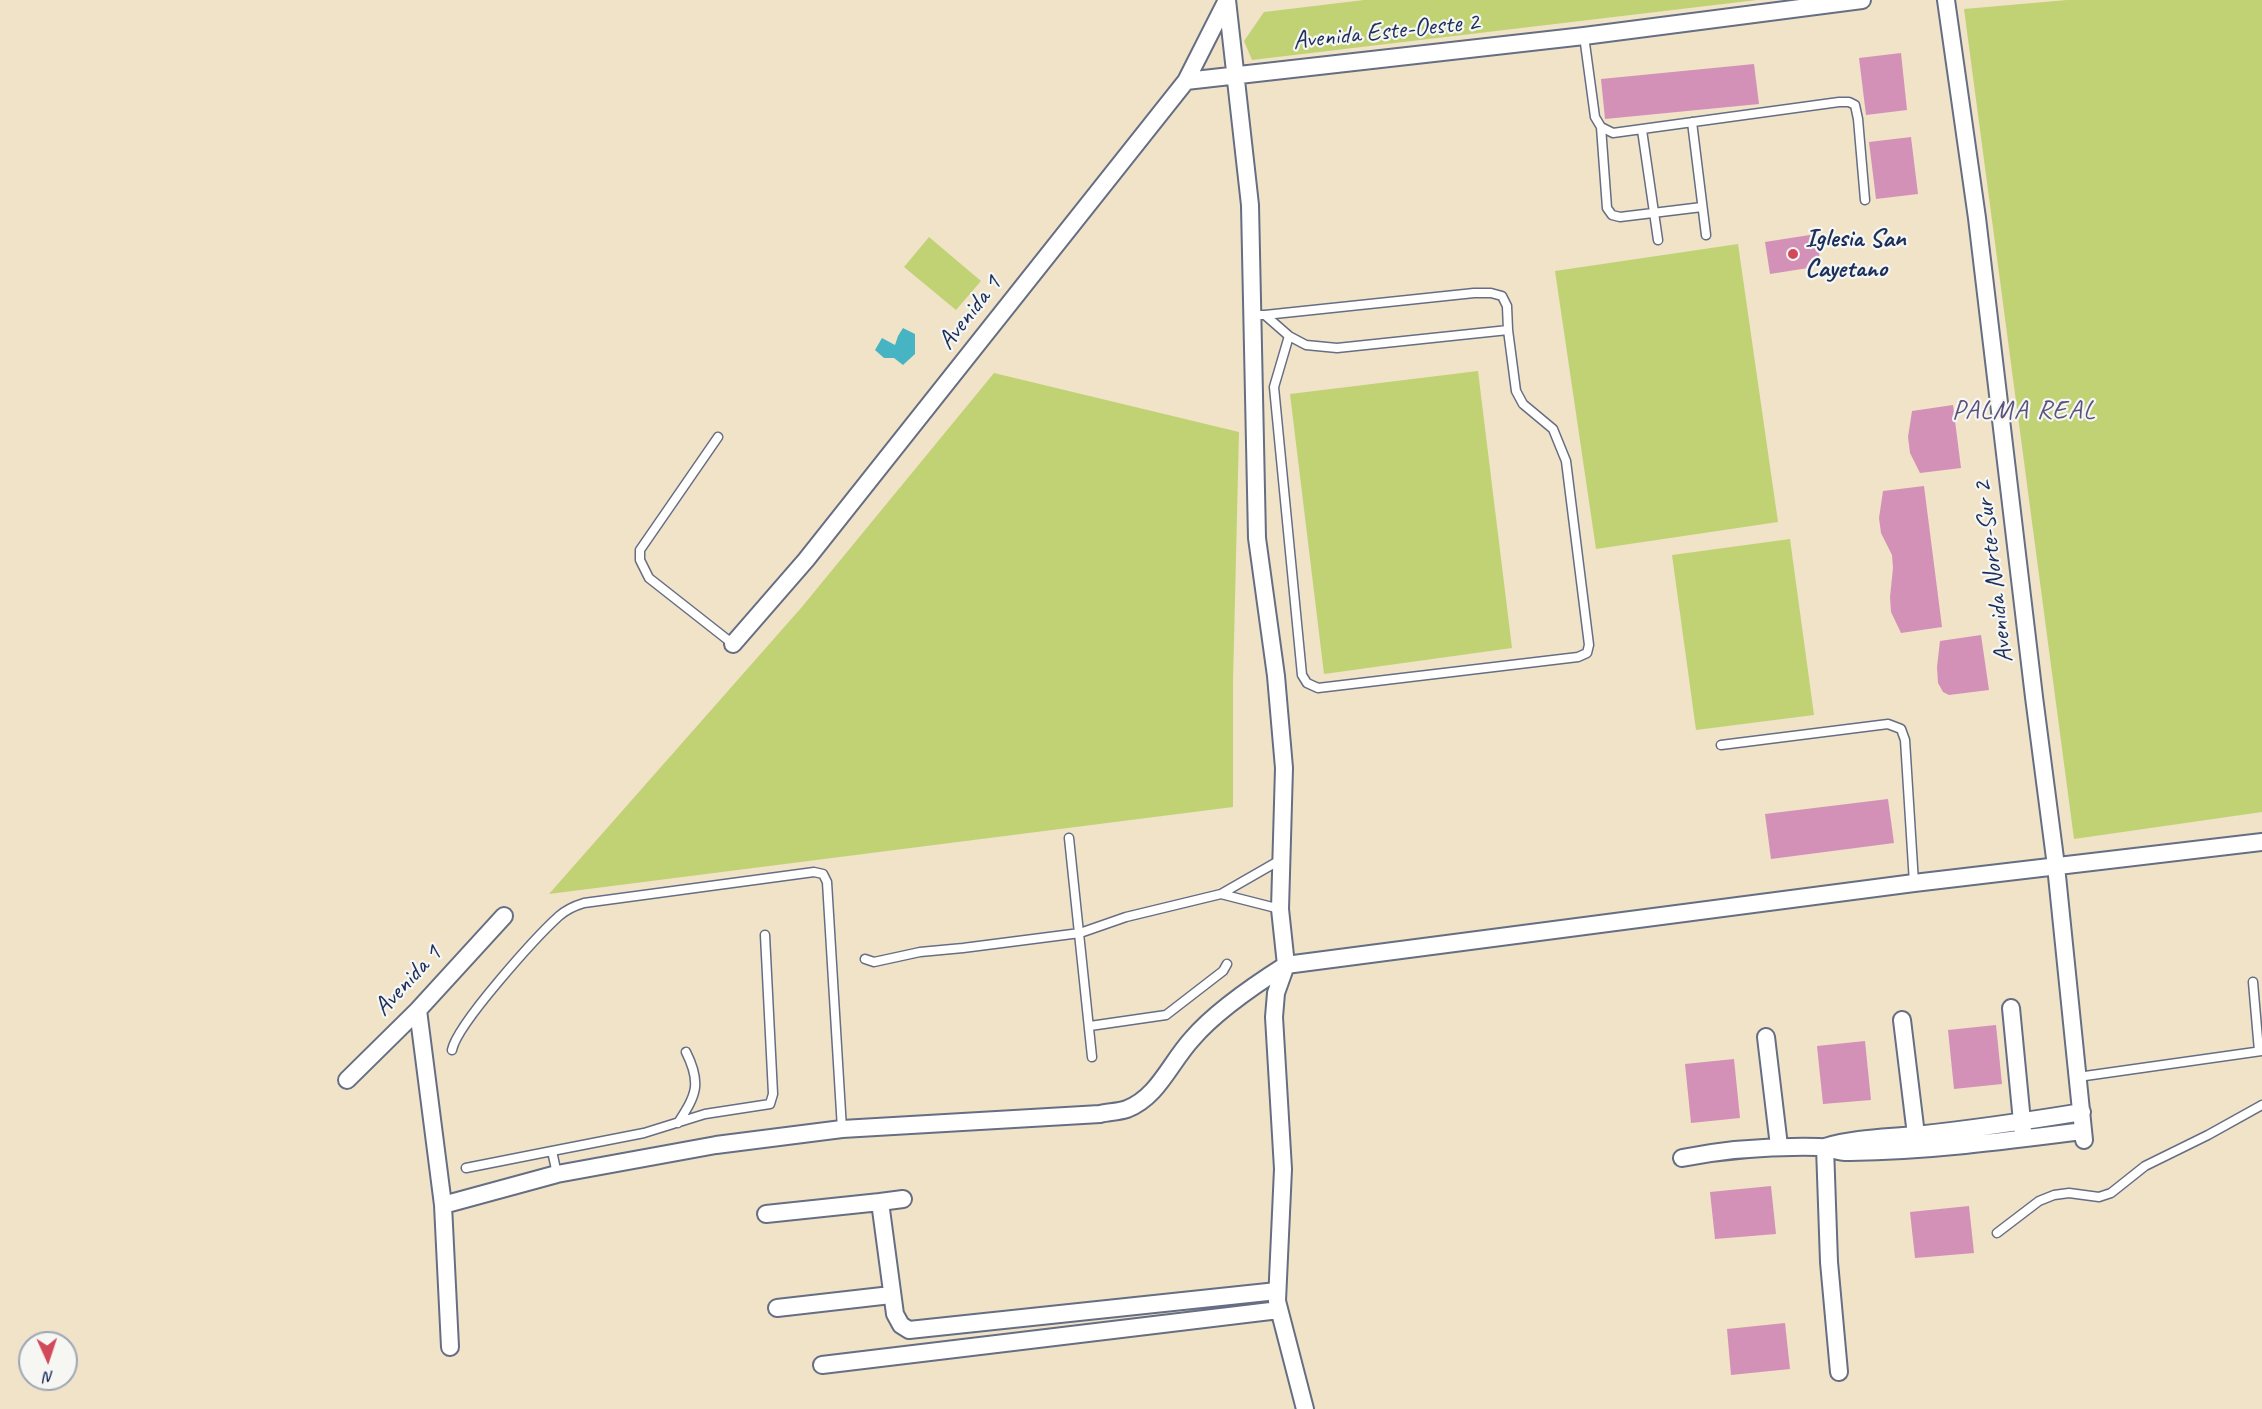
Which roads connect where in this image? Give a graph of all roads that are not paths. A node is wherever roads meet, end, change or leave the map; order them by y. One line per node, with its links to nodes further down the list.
1 (1227, 0): 5 (street); 6 (street, Avenida 1)
2 (1862, 0): 4 (street, Avenida Este-Oeste 2)
3 (1946, 0): 24 (street, Avenida Norte-Sur 2)
4 (1584, 36): 5 (street, Avenida Este-Oeste 2); 8 (lane)
5 (1236, 74): 6 (street, Avenida Este-Oeste 2); 15 (street)
6 (1186, 81): 19 (street, Avenida 1)
7 (1692, 122): 9 (lane); 10 (lane); 11 (lane)
8 (1601, 127): 9 (lane); 12 (lane)
9 (1642, 130): 12 (lane)
10 (1865, 200)
11 (1702, 207): 12 (lane); 13 (lane)
12 (1654, 212): 14 (lane)
13 (1706, 235)
14 (1658, 240)
15 (1258, 315): 16 (lane); 17 (lane); 23 (street)
16 (1508, 330): 17 (lane); 17 (lane)
17 (1289, 336)
18 (718, 438): 19 (lane)
19 (733, 645)
20 (1721, 745): 25 (lane)
21 (1069, 838): 29 (lane)
22 (2262, 842): 24 (street)
23 (1282, 859): 26 (lane); 27 (street)
24 (2056, 866): 25 (street); 44 (street, Avenida Norte-Sur 2)
25 (1914, 883): 33 (street)
26 (1221, 894): 27 (lane); 29 (lane)
27 (1280, 909): 33 (street)
28 (504, 916): 36 (street, Avenida 1)
29 (1080, 933): 31 (lane); 38 (lane)
30 (765, 935): 49 (lane)
31 (865, 959)
32 (1227, 964): 38 (lane)
33 (1286, 965): 50 (street); 64 (street)
34 (2253, 982): 41 (lane)
35 (2011, 1008): 48 (street)
36 (418, 1010): 45 (street, Avenida 1); 61 (street)
37 (1902, 1020): 52 (street)
38 (1090, 1026): 43 (lane)
39 (1766, 1037): 53 (street)
40 (452, 1050): 50 (lane)
41 (2261, 1051): 44 (lane)
42 (686, 1052): 49 (lane)
43 (1092, 1058)
44 (2078, 1077): 47 (street, Avenida Norte-Sur 2)
45 (347, 1080)
46 (2262, 1105): 63 (lane)
47 (2082, 1112): 48 (street); 51 (street, Avenida Norte-Sur 2)
48 (2022, 1122): 51 (street); 52 (street)
49 (678, 1123): 55 (lane)
50 (842, 1129): 58 (street)
51 (2023, 1139): 52 (street)
52 (1917, 1142): 54 (street)
53 (1779, 1146): 54 (street); 56 (street)
54 (1825, 1147): 70 (street)
55 (552, 1151): 57 (lane); 58 (lane)
56 (1682, 1158)
57 (466, 1168)
58 (557, 1174): 61 (street)
59 (903, 1199): 60 (street)
60 (880, 1202): 62 (street); 65 (street)
61 (443, 1205): 68 (street)
62 (766, 1214)
63 (1997, 1233)
64 (1277, 1291): 65 (street); 67 (street)
65 (891, 1295): 66 (street)
66 (777, 1308)
67 (1279, 1310): 69 (street); 71 (street)
68 (450, 1347)
69 (822, 1365)
70 (1839, 1372)
71 (1305, 1409)

